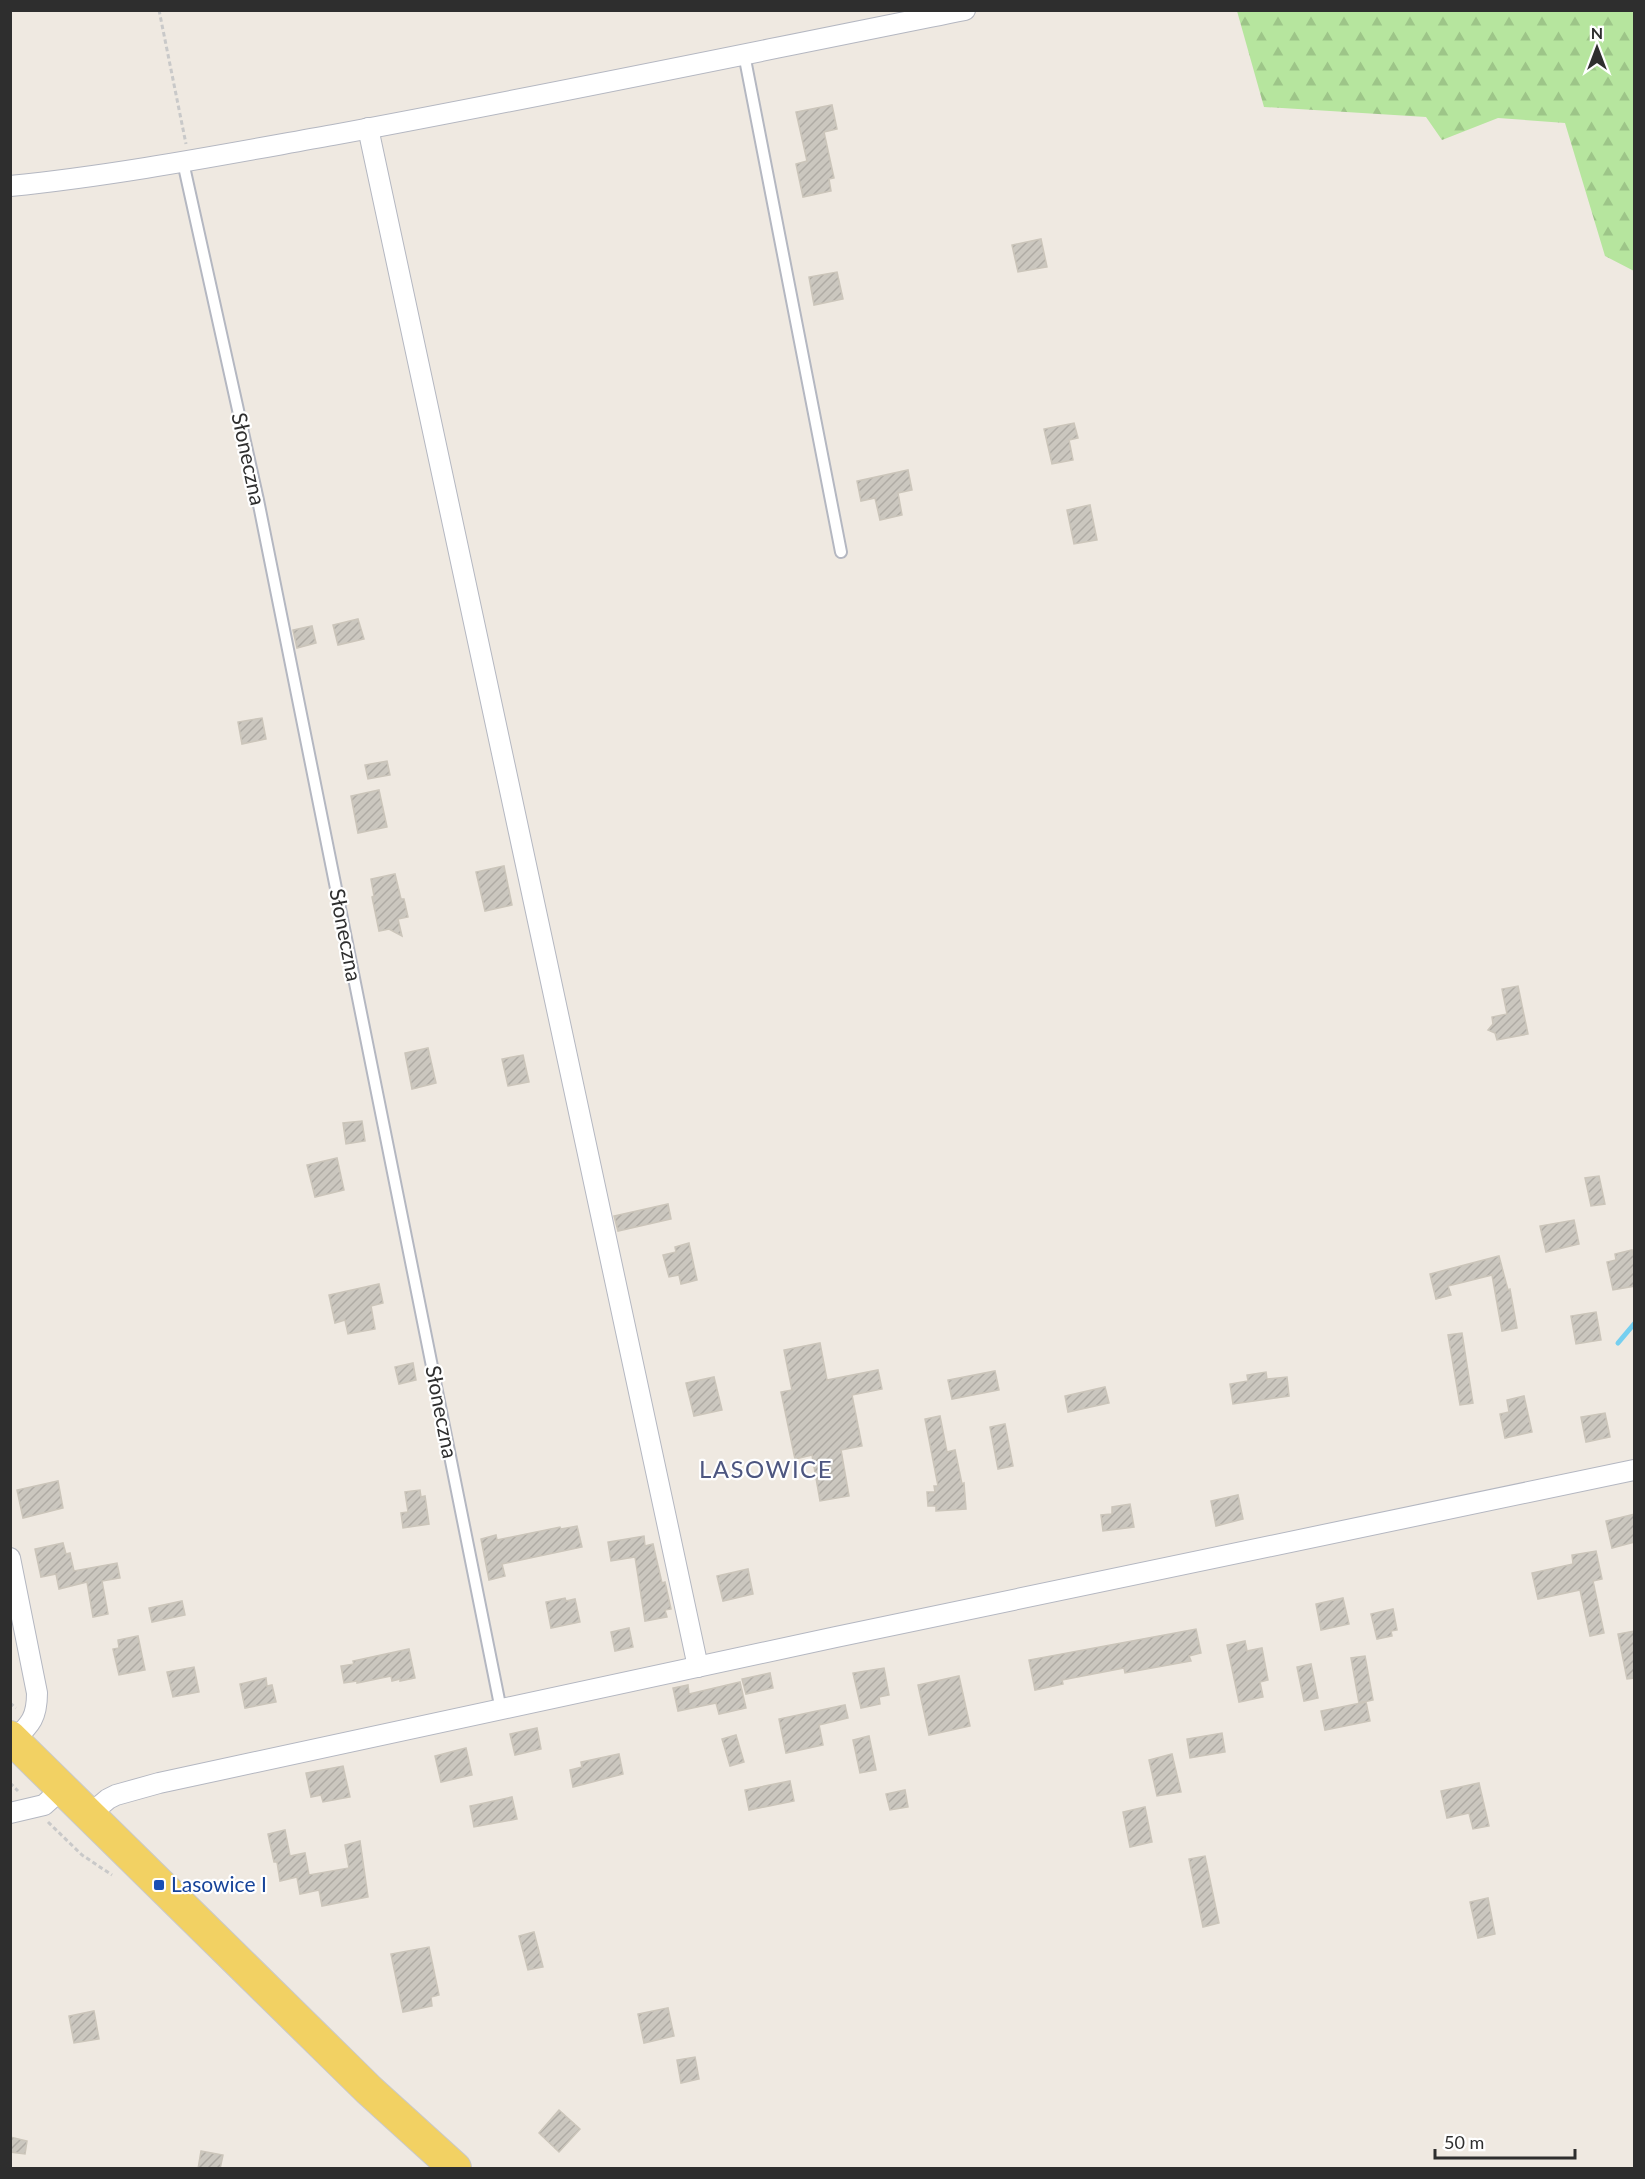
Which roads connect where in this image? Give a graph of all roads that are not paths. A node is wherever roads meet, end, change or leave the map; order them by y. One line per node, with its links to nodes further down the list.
1 (965, 10): 2 (street)
2 (744, 54): 3 (street); 6 (lane)
3 (368, 128): 4 (street); 9 (street)
4 (186, 161): 5 (street); 10 (lane, Słoneczna)
5 (10, 186)
6 (841, 552)
7 (1635, 1470): 9 (street)
8 (10, 1558): 11 (street)
9 (698, 1667): 10 (street)
10 (501, 1710): 14 (street)
11 (12, 1739): 12 (main road)
12 (63, 1788): 13 (street); 14 (main road)
13 (10, 1813)
14 (89, 1815): 15 (main road)
15 (455, 2169)

